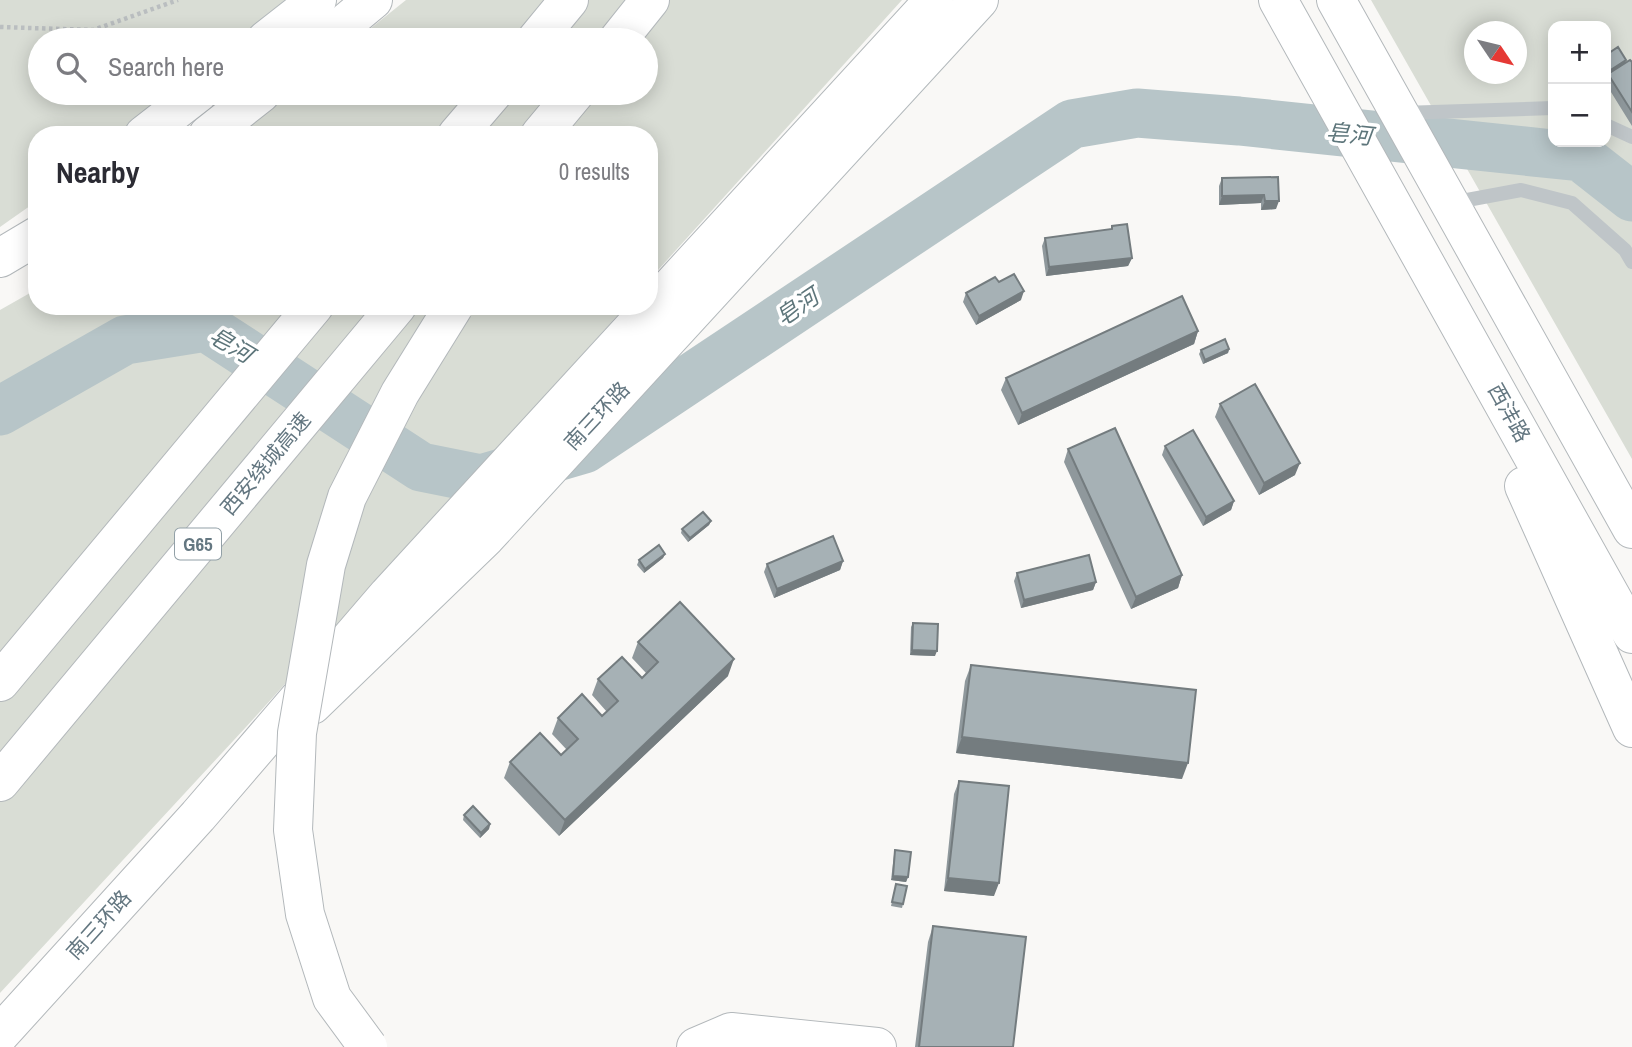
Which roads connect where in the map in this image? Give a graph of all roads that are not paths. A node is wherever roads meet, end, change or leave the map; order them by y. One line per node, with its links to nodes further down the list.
1 (317, 0): 9 (main road)
2 (373, 0): 10 (main road)
3 (569, 0): 11 (main road)
4 (650, 0): 12 (main road)
5 (934, 0): 34 (main road, 南三环路, bridge)
6 (979, 0): 44 (main road, 南三环路)
7 (1278, 0): 31 (main road, 西沣路)
8 (1336, 0): 19 (main road)
9 (281, 28)
10 (339, 28)
11 (547, 28)
12 (628, 28)
13 (183, 105): 20 (main road)
14 (246, 105): 21 (main road)
15 (483, 105): 22 (main road)
16 (565, 105): 23 (main road)
17 (577, 105): 24 (main road)
18 (1548, 108): 19 (lane)
19 (1400, 113): 27 (main road)
20 (156, 126)
21 (219, 126)
22 (465, 126)
23 (548, 126)
24 (564, 126)
25 (1611, 127): 26 (lane)
26 (1632, 137)
27 (1450, 204): 33 (lane); 39 (main road)
28 (28, 225): 30 (main road)
29 (28, 241): 32 (main road)
30 (0, 247)
31 (1419, 251): 40 (main road, 西沣路); 42 (main road)
32 (0, 258)
33 (1632, 262)
34 (658, 301)
35 (306, 315): 41 (main road)
36 (389, 315): 43 (main road, 西安绕城高速 / G65)
37 (448, 315): 46 (main road, bridge)
38 (645, 315): 44 (main road, 南三环路, bridge)
39 (1632, 530)
40 (1632, 634)
41 (0, 682)
42 (1632, 727)
43 (0, 782)
44 (198, 816): 45 (main road, 南三环路)
45 (0, 1034)
46 (368, 1047)
47 (696, 1047): 48 (main road)
48 (877, 1047)

